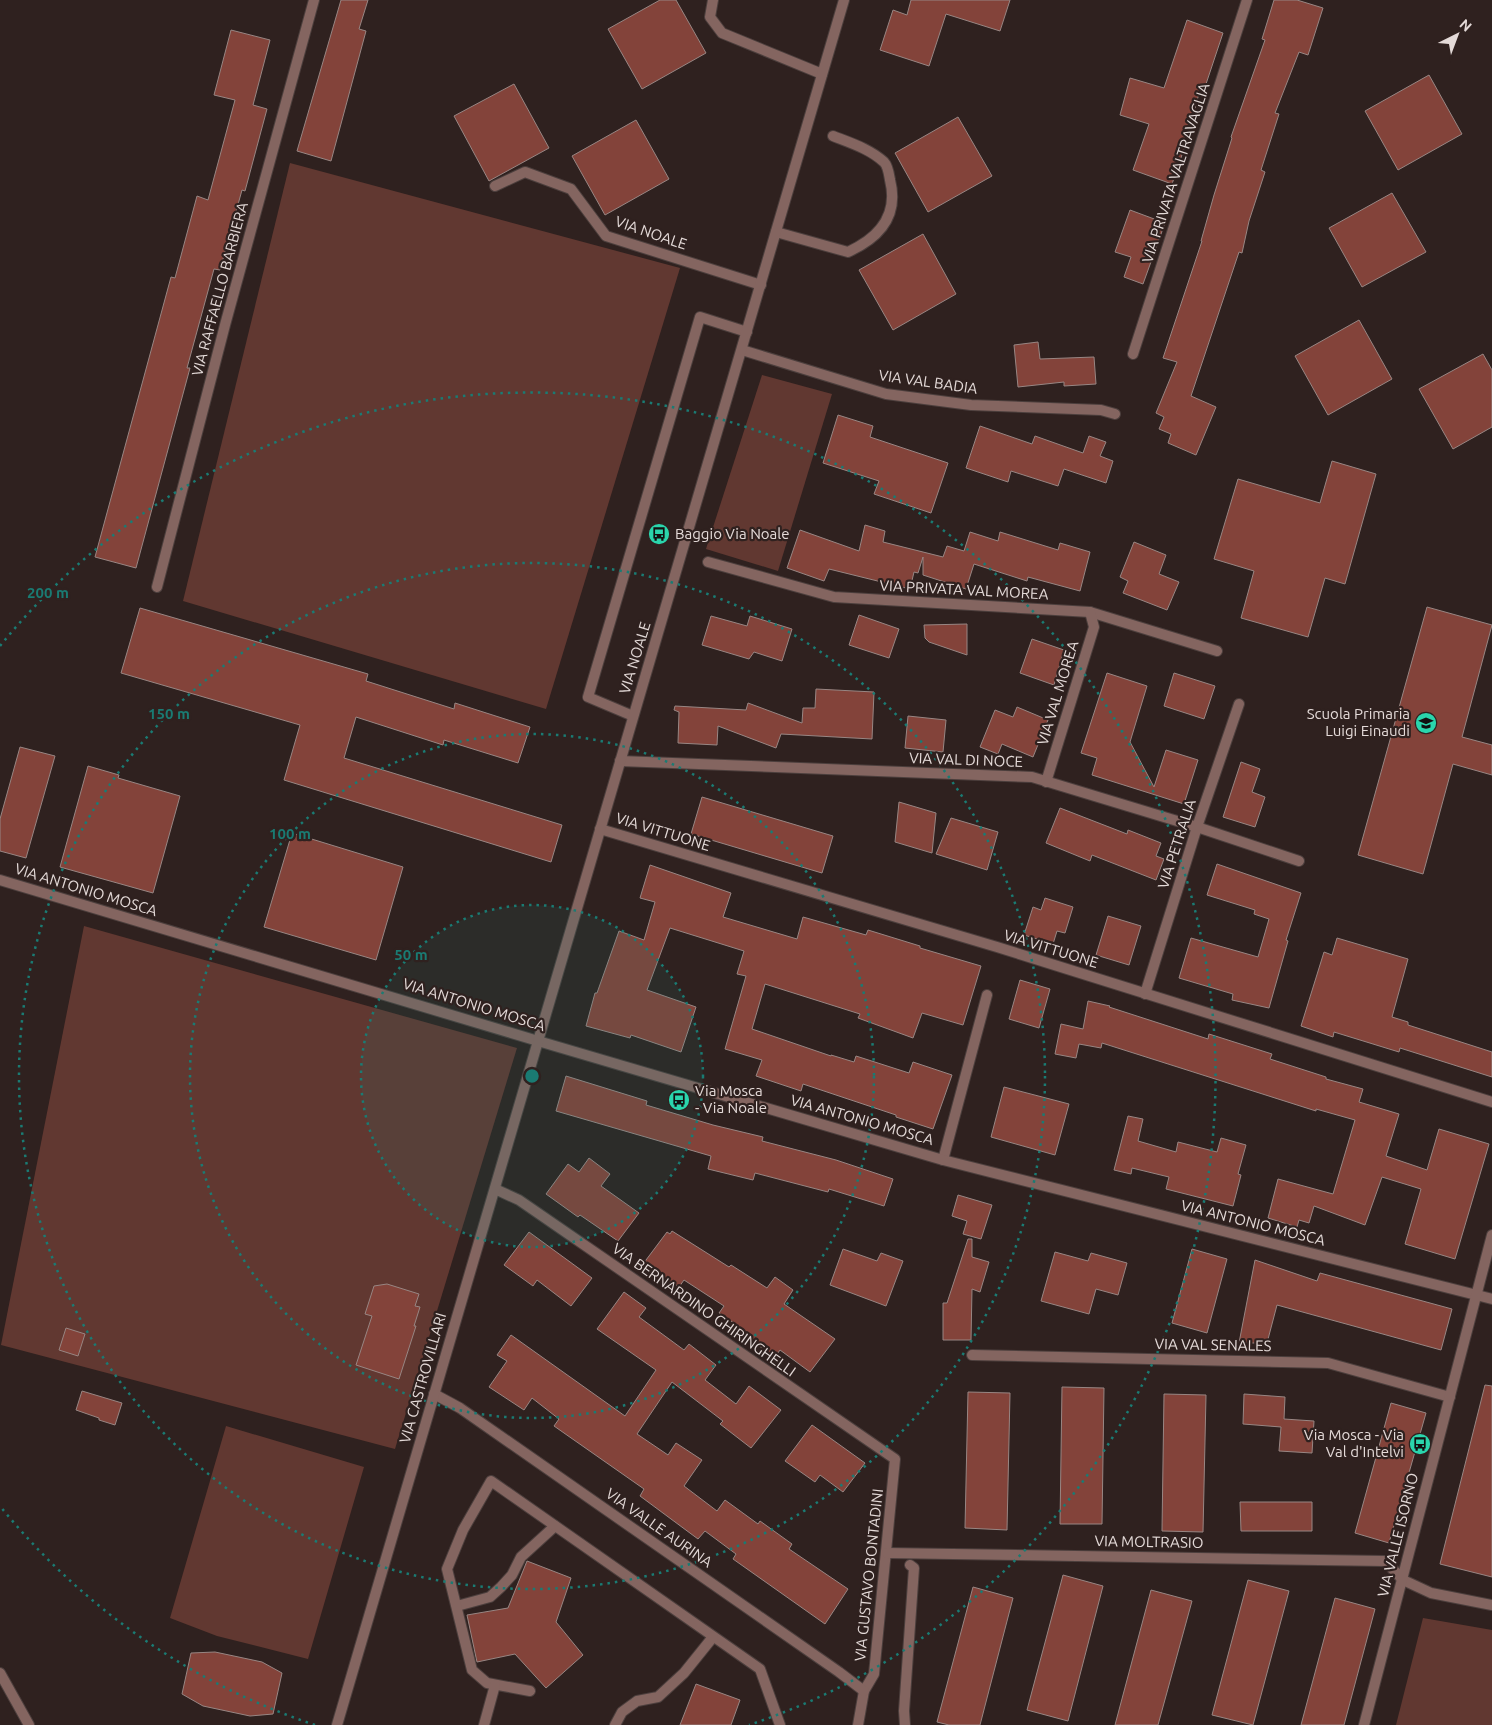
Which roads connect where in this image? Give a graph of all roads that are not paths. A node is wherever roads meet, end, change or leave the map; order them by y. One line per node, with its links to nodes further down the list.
1 (314, 0): 15 (street, VIA RAFFAELLO BARBIERA)
2 (713, 0): 5 (street)
3 (844, 0): 5 (street, VIA NOALE)
4 (1247, 0): 12 (street, VIA PRIVATA VALTRAVAGLIA)
5 (822, 74): 8 (street, VIA NOALE)
6 (833, 136): 8 (street)
7 (495, 186): 9 (street, VIA NOALE)
8 (776, 232): 9 (street, VIA NOALE)
9 (761, 285): 10 (street, VIA NOALE)
10 (747, 332): 11 (street, VIA NOALE); 19 (street)
11 (742, 350): 13 (street, VIA VAL BADIA); 19 (street, VIA NOALE)
12 (1134, 354)
13 (1115, 414)
14 (708, 562): 16 (street, VIA PRIVATA VAL MOREA)
15 (157, 588)
16 (1090, 612): 17 (street, VIA PRIVATA VAL MOREA); 21 (street, VIA VAL MOREA)
17 (1217, 651)
18 (1239, 704): 22 (street, VIA PETRALIA)
19 (633, 716): 20 (street, VIA NOALE)
20 (620, 761): 21 (street, VIA VAL DI NOCE); 23 (street, VIA NOALE)
21 (1046, 782): 22 (street, VIA VAL DI NOCE)
22 (1197, 828): 24 (street, VIA VAL DI NOCE); 26 (street, VIA PETRALIA)
23 (600, 829): 26 (street, VIA VITTUONE); 28 (street, VIA NOALE)
24 (1299, 861)
25 (0, 880): 28 (street, VIA ANTONIO MOSCA)
26 (1145, 994): 29 (street, VIA VITTUONE)
27 (987, 996): 30 (street)
28 (538, 1040): 30 (street, VIA ANTONIO MOSCA); 31 (street, VIA CASTROVILLARI)
29 (1492, 1102)
30 (943, 1160): 33 (street, VIA ANTONIO MOSCA)
31 (495, 1189): 36 (street, VIA CASTROVILLARI); 38 (street, VIA BERNARDINO GHIRINGHELLI)
32 (1492, 1235): 33 (street, VIA VALLE ISORNO)
33 (1476, 1295): 34 (street, VIA ANTONIO MOSCA); 37 (street, VIA VALLE ISORNO)
34 (1492, 1299)
35 (972, 1355): 37 (street, VIA VAL SENALES)
36 (434, 1394): 49 (street, VIA VALLE AURINA); 51 (street, VIA CASTROVILLARI)
37 (1450, 1397): 42 (street, VIA VALLE ISORNO)
38 (895, 1459): 40 (street, VIA GUSTAVO BONTADINI)
39 (555, 1526): 44 (street); 44 (street); 45 (street)
40 (887, 1552): 42 (street, VIA MOLTRASIO); 49 (street, VIA GUSTAVO BONTADINI)
41 (910, 1565): 56 (street)
42 (1403, 1580): 43 (street); 57 (street, VIA VALLE ISORNO)
43 (1492, 1604)
44 (457, 1606): 47 (street)
45 (714, 1637): 53 (street); 54 (street)
46 (0, 1673): 50 (street)
47 (495, 1685): 48 (street); 52 (street)
48 (530, 1691)
49 (864, 1692): 55 (street, VIA GUSTAVO BONTADINI)
50 (29, 1725)
51 (337, 1725)
52 (484, 1725)
53 (615, 1725)
54 (780, 1725)
55 (858, 1725)
56 (905, 1725)
57 (1364, 1725)

